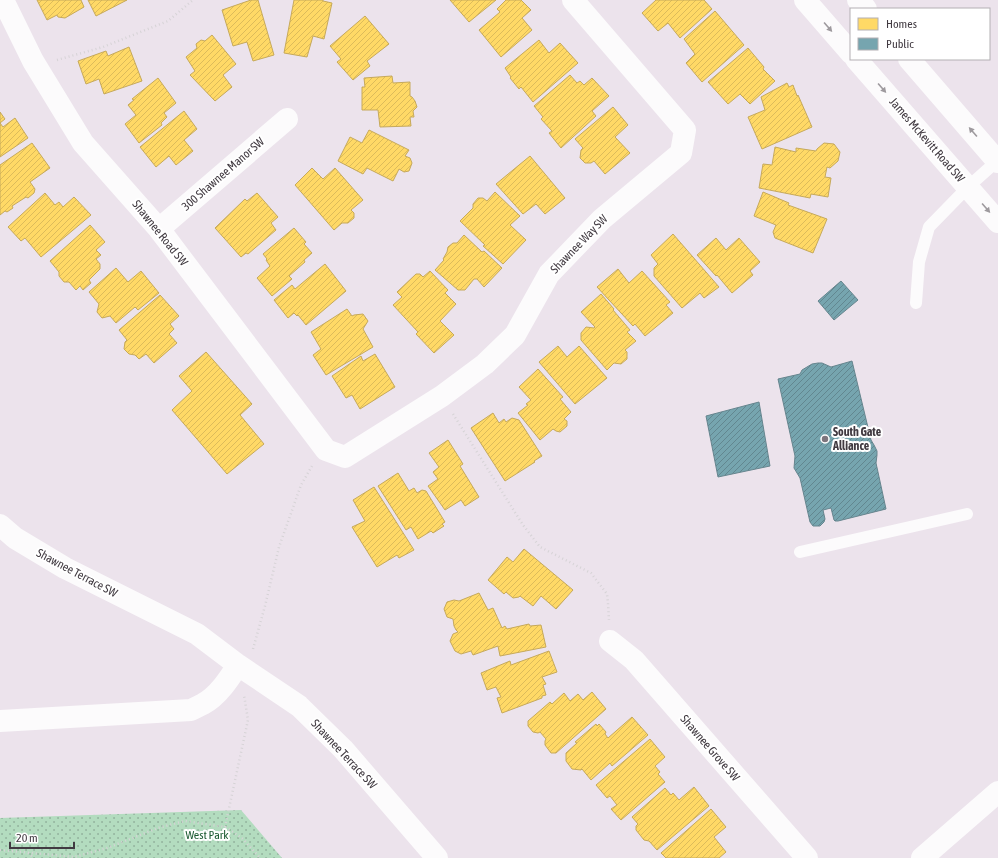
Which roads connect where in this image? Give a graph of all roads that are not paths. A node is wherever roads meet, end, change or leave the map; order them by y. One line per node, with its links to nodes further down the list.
1 (3, 0): 13 (street, Shawnee Road SW)
2 (573, 0): 15 (street, Shawnee Way SW)
3 (805, 0): 6 (street, one-way to 6)
4 (858, 0): 5 (street)
5 (865, 8)
6 (850, 52)
7 (857, 60): 11 (street, James McKevitt Road SW, one-way to 11)
8 (910, 60): 10 (street, one-way to 8)
9 (286, 119): 13 (street, 300 Shawnee Manor SW)
10 (998, 161): 11 (lane)
11 (968, 188): 12 (street, James McKevitt Road SW, one-way to 12); 14 (lane)
12 (998, 222)
13 (159, 229): 15 (street, Shawnee Road SW)
14 (916, 303)
15 (331, 452)
16 (967, 514): 18 (lane)
17 (0, 525): 20 (street, Shawnee Terrace SW)
18 (800, 552)
19 (610, 641): 24 (street, Shawnee Grove SW)
20 (243, 668): 21 (street); 23 (street, Shawnee Terrace SW)
21 (0, 721)
22 (998, 792): 25 (street)
23 (437, 858)
24 (807, 858)
25 (922, 858)

